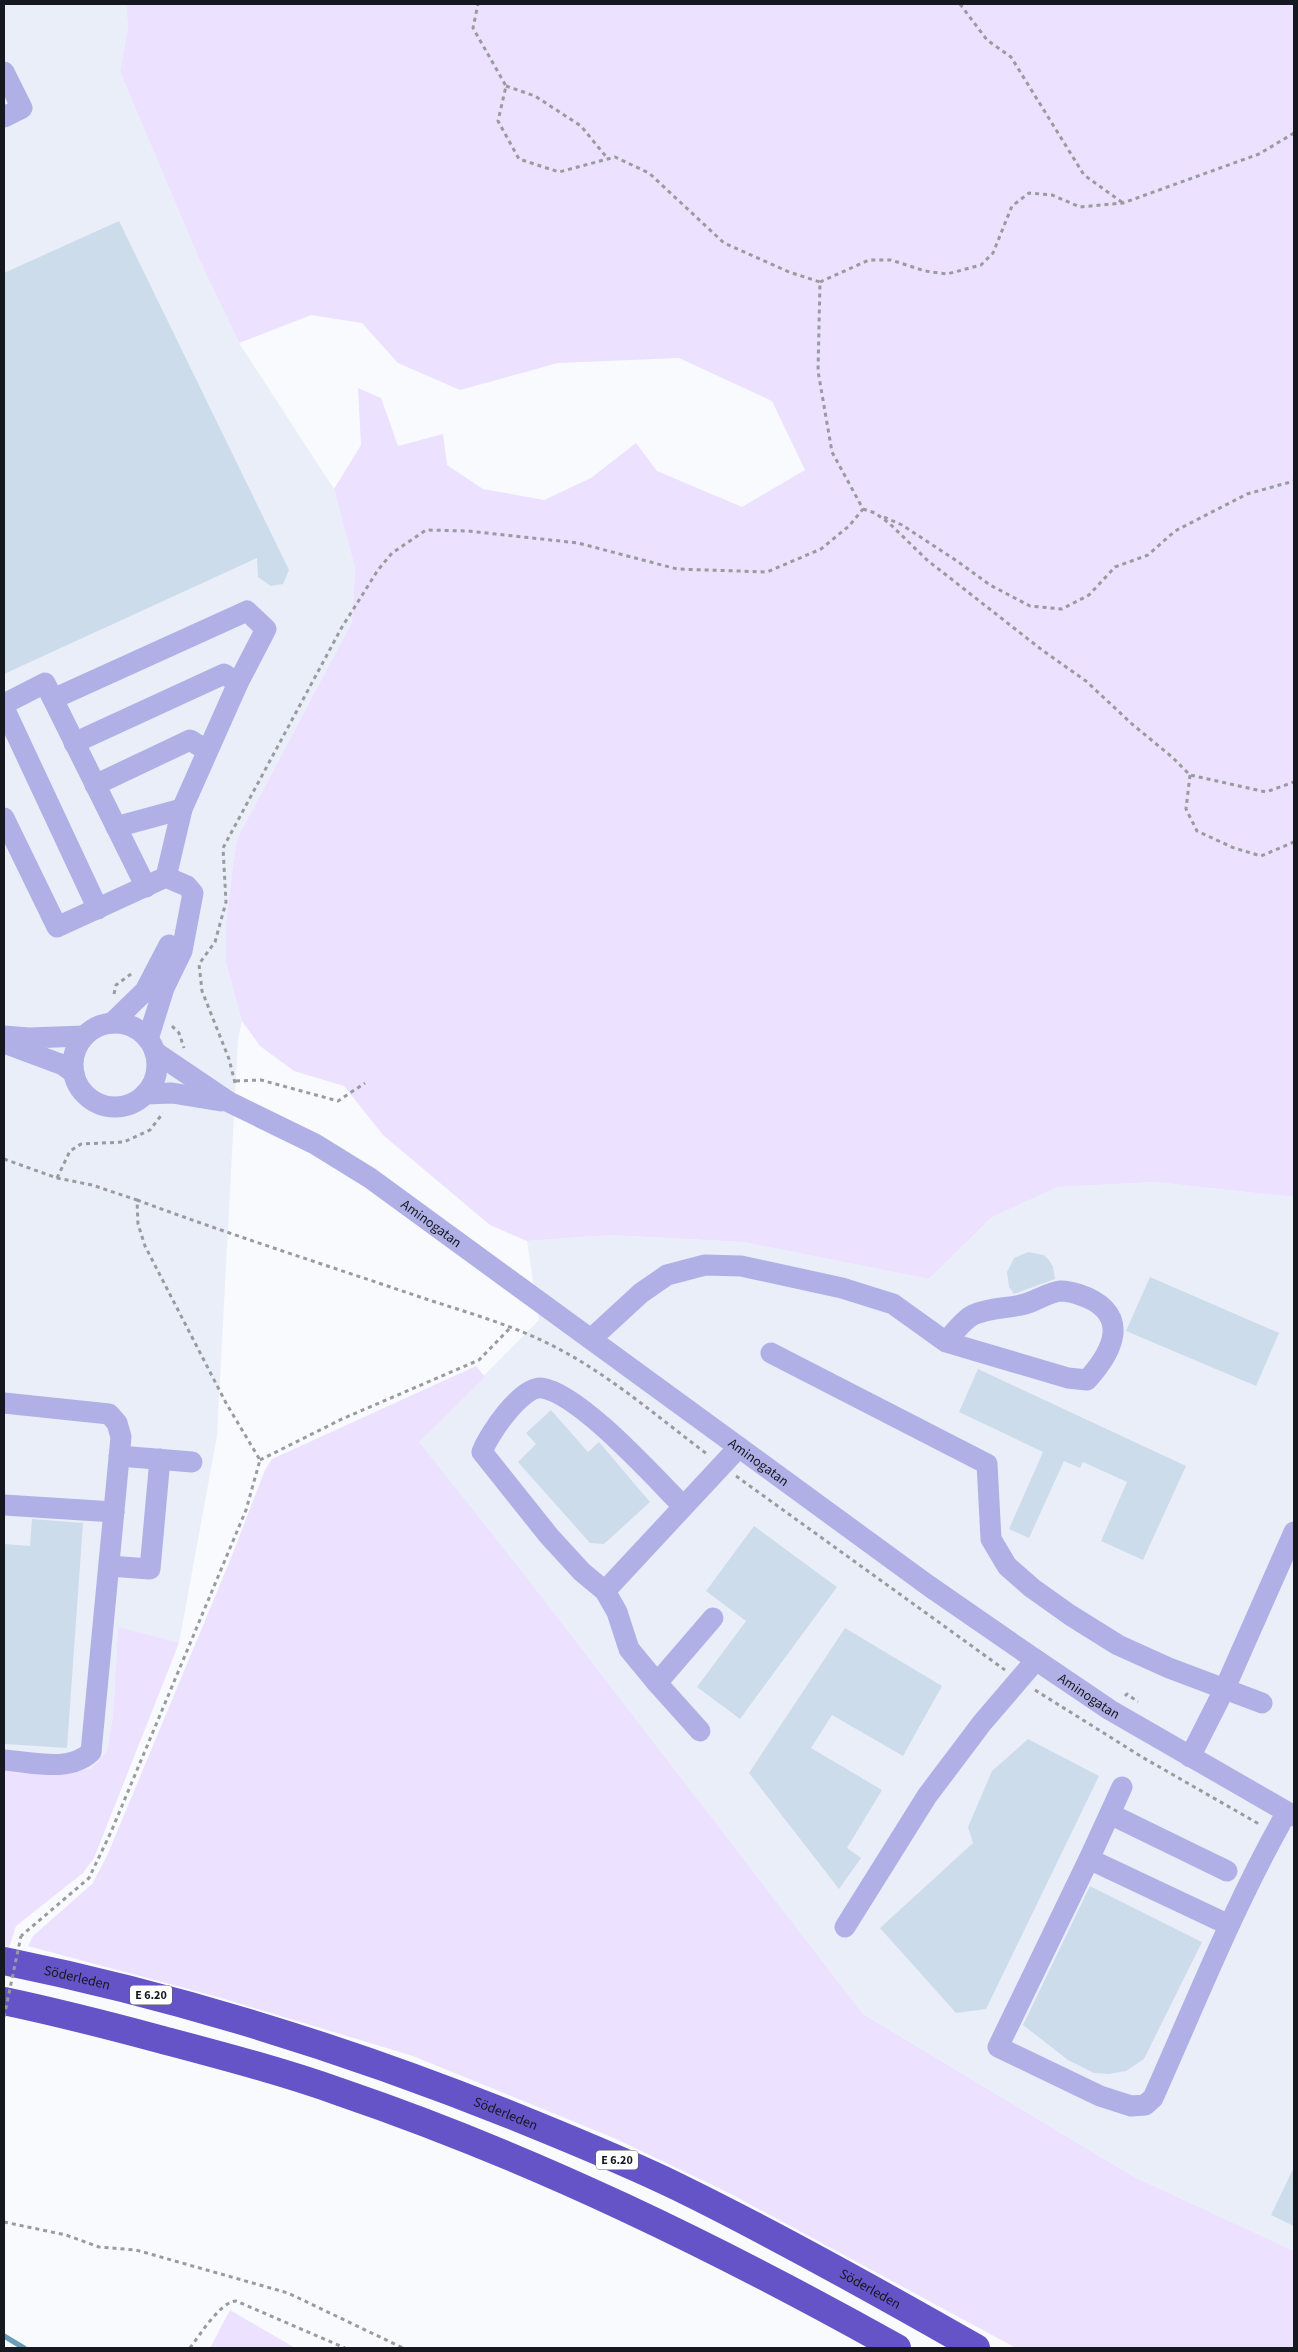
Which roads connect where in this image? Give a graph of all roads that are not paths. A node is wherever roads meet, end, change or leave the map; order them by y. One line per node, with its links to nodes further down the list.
1 (4, 72): 2 (street)
2 (4, 117)
3 (238, 682): 4 (street); 6 (street); 7 (street)
4 (53, 699): 5 (street); 6 (street)
5 (4, 706): 14 (street)
6 (74, 742): 8 (street)
7 (206, 750): 8 (street); 9 (street)
8 (95, 785): 11 (street)
9 (182, 808): 11 (street); 12 (street)
10 (4, 818): 14 (street)
11 (116, 827): 13 (street)
12 (166, 878): 13 (street); 15 (street)
13 (146, 887): 14 (street)
14 (98, 909)
15 (186, 923): 16 (street); 20 (street)
16 (112, 1023): 18 (street); 20 (street, Aminogatan)
17 (4, 1036): 18 (street)
18 (84, 1036): 21 (street)
19 (4, 1043): 21 (street)
20 (152, 1046): 22 (street); 23 (street, Aminogatan)
21 (74, 1072): 22 (street, Aminogatan)
22 (145, 1094): 23 (street, Aminogatan)
23 (229, 1102): 24 (street, Aminogatan)
24 (591, 1339): 25 (street); 28 (street, Aminogatan)
25 (946, 1342): 25 (street)
26 (770, 1353): 41 (street)
27 (4, 1403): 29 (street)
28 (739, 1447): 33 (street); 39 (street, Aminogatan)
29 (119, 1456): 30 (street); 34 (street)
30 (160, 1459): 31 (street); 36 (street)
31 (192, 1462)
32 (4, 1504): 34 (street)
33 (683, 1506): 37 (street); 37 (street)
34 (114, 1512): 36 (street)
35 (1294, 1532): 41 (street)
36 (109, 1566): 45 (street)
37 (605, 1591): 40 (street)
38 (713, 1618): 40 (street)
39 (1036, 1660): 44 (street, Aminogatan); 52 (street)
40 (657, 1684): 43 (street)
41 (1225, 1688): 42 (street); 44 (street)
42 (1262, 1703)
43 (700, 1731)
44 (1190, 1758): 48 (street, Aminogatan)
45 (4, 1760)
46 (1122, 1787): 47 (street)
47 (1110, 1814): 49 (street); 50 (street)
48 (1290, 1814): 51 (street)
49 (1089, 1859): 51 (street); 51 (street)
50 (1227, 1871)
51 (1229, 1926)
52 (845, 1927)
53 (4, 1960): 56 (highway, Söderleden / E 6.20)
54 (4, 2001): 55 (highway)
55 (897, 2348)
56 (976, 2348)

